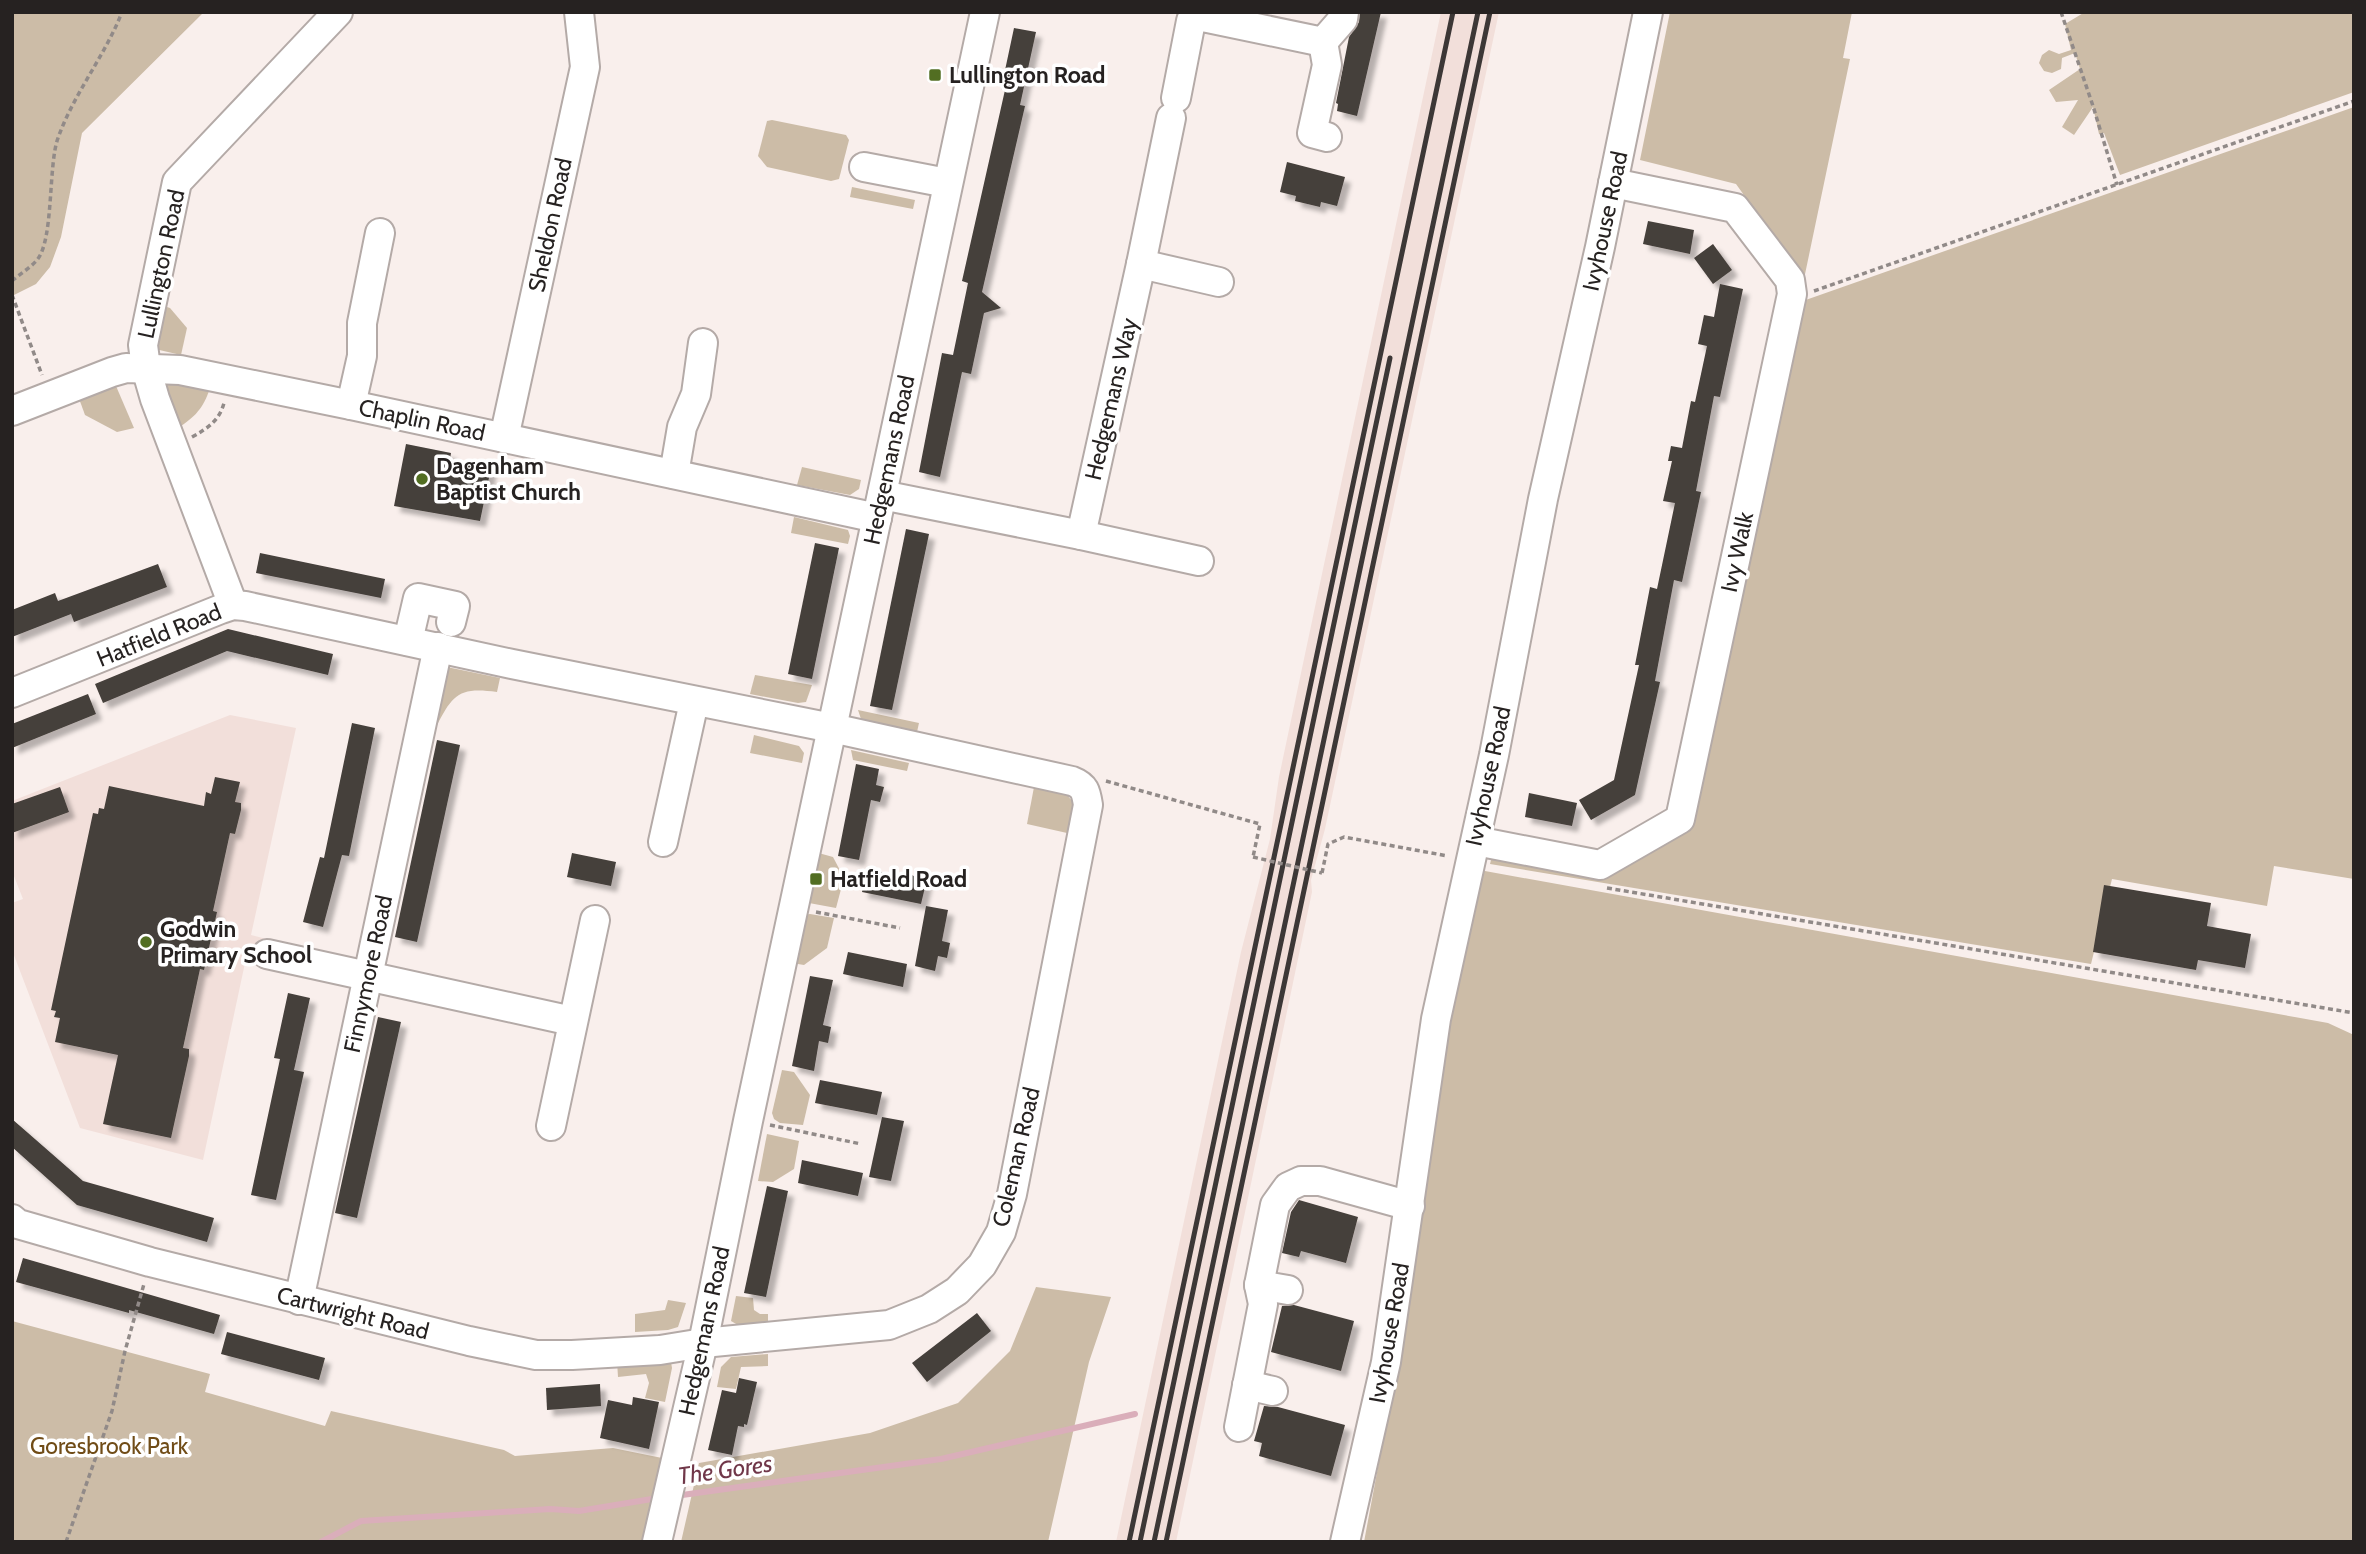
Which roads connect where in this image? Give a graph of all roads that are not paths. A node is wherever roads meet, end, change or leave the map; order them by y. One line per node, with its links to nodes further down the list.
1 (338, 12): 15 (street, Lullington Road)
2 (579, 12): 18 (street, Sheldon Road)
3 (985, 12): 9 (street, Hedgemans Road)
4 (1344, 12): 6 (street)
5 (1648, 12): 10 (street, Ivyhouse Road)
6 (1323, 42): 7 (street); 12 (street, Hedgemans Way)
7 (1327, 137)
8 (864, 167): 9 (street)
9 (947, 183): 20 (street, Hedgemans Road)
10 (1613, 183): 32 (street, Ivyhouse Road); 32 (street, Ivy Walk)
11 (380, 233): 16 (street)
12 (1141, 264): 13 (street); 21 (street, Hedgemans Way)
13 (1219, 282)
14 (703, 343): 19 (street)
15 (146, 368): 16 (street, Chaplin Road); 17 (street, Chaplin Road); 23 (street, Lullington Road)
16 (351, 405): 18 (street, Chaplin Road)
17 (12, 411)
18 (504, 438): 19 (street, Chaplin Road)
19 (674, 474): 20 (street, Chaplin Road)
20 (880, 507): 21 (street); 29 (street, Hedgemans Road)
21 (1081, 534): 22 (street)
22 (1199, 561)
23 (233, 605): 25 (street, Hatfield Road); 27 (street, Hatfield Road)
24 (451, 622): 25 (street)
25 (408, 641): 26 (street, Hatfield Road)
26 (438, 647): 28 (street, Hatfield Road); 35 (street, Finnymore Road)
27 (12, 693)
28 (694, 702): 29 (street, Hatfield Road); 31 (street)
29 (832, 728): 30 (street, Hatfield Road); 43 (street, Hedgemans Road)
30 (1086, 792): 43 (street, Coleman Road)
31 (663, 842)
32 (1473, 851): 38 (street, Ivyhouse Road)
33 (595, 920): 36 (street)
34 (267, 954): 35 (street)
35 (367, 976): 36 (street); 42 (street, Finnymore Road)
36 (572, 1021): 37 (street)
37 (551, 1126)
38 (1410, 1206): 40 (street); 46 (street, Ivyhouse Road)
39 (12, 1219): 42 (street, Cartwright Road)
40 (1259, 1285): 41 (street); 44 (street)
41 (1288, 1290)
42 (299, 1300): 43 (street, Cartwright Road)
43 (702, 1343): 45 (street, Hedgemans Road)
44 (1239, 1427)
45 (659, 1534)
46 (1345, 1542)

